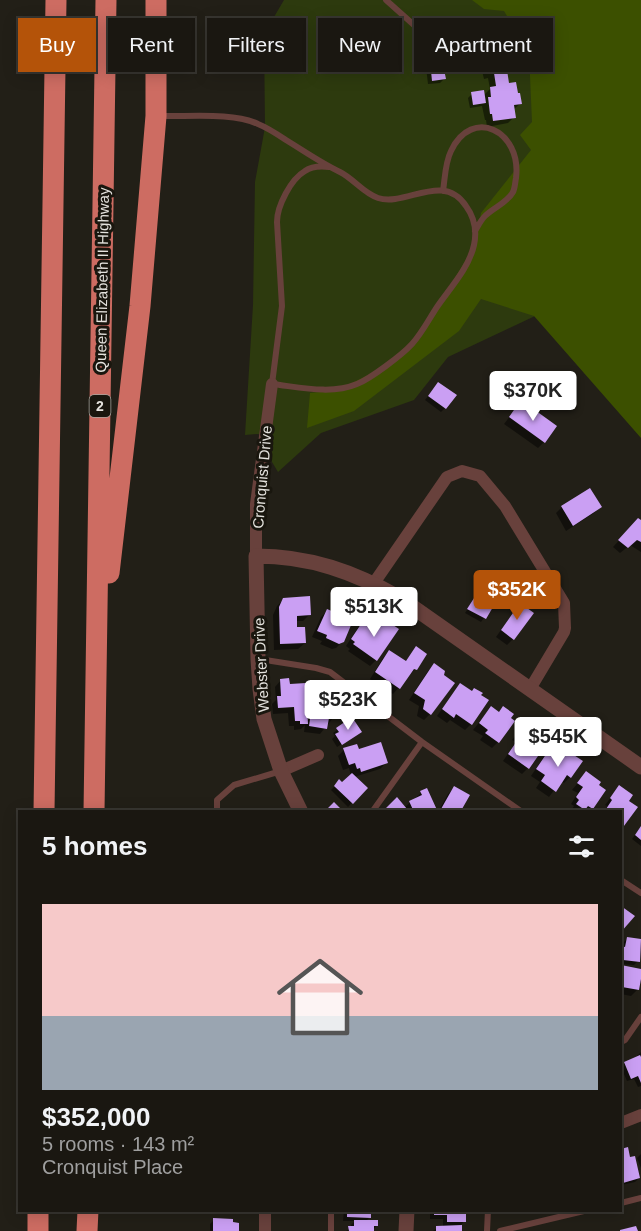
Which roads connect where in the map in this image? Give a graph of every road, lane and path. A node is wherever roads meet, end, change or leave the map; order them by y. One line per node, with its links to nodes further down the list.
1 (56, 0): 20 (highway)
2 (106, 0): 15 (highway, Queen Elizabeth II Highway / 2)
3 (156, 0): 6 (highway)
4 (386, 0): 5 (lane)
5 (414, 25)
6 (156, 116): 7 (lane); 15 (highway)
7 (329, 167): 8 (lane); 10 (lane)
8 (443, 191): 9 (lane); 9 (lane)
9 (475, 231): 10 (lane)
10 (272, 384): 11 (street, Cronquist Drive)
11 (256, 556): 12 (street); 13 (street, Webster Drive)
12 (374, 583): 14 (street); 14 (street)
13 (258, 659): 16 (lane); 19 (street, Webster Drive)
14 (530, 689): 18 (street)
15 (95, 690): 21 (highway, Queen Elizabeth II Highway / 2)
16 (422, 742): 24 (lane); 25 (lane)
17 (318, 755): 19 (street)
18 (641, 766)
19 (281, 771): 22 (lane); 23 (street, Webster Drive)
20 (44, 810)
21 (94, 810)
22 (217, 810)
23 (300, 810)
24 (373, 810)
25 (519, 810)
26 (622, 881): 27 (lane)
27 (641, 893)
28 (641, 1017): 29 (lane)
29 (622, 1042)
30 (641, 1115): 31 (street)
31 (622, 1123)
32 (641, 1198): 33 (lane)
33 (622, 1203)
34 (38, 1212): 41 (highway)
35 (88, 1212): 42 (highway)
36 (266, 1212): 43 (street)
37 (331, 1212): 44 (lane)
38 (407, 1212): 45 (street)
39 (488, 1212): 46 (lane)
40 (580, 1212): 47 (lane)
41 (38, 1231)
42 (87, 1231)
43 (265, 1231)
44 (331, 1231)
45 (406, 1231)
46 (487, 1231)
47 (500, 1231)

